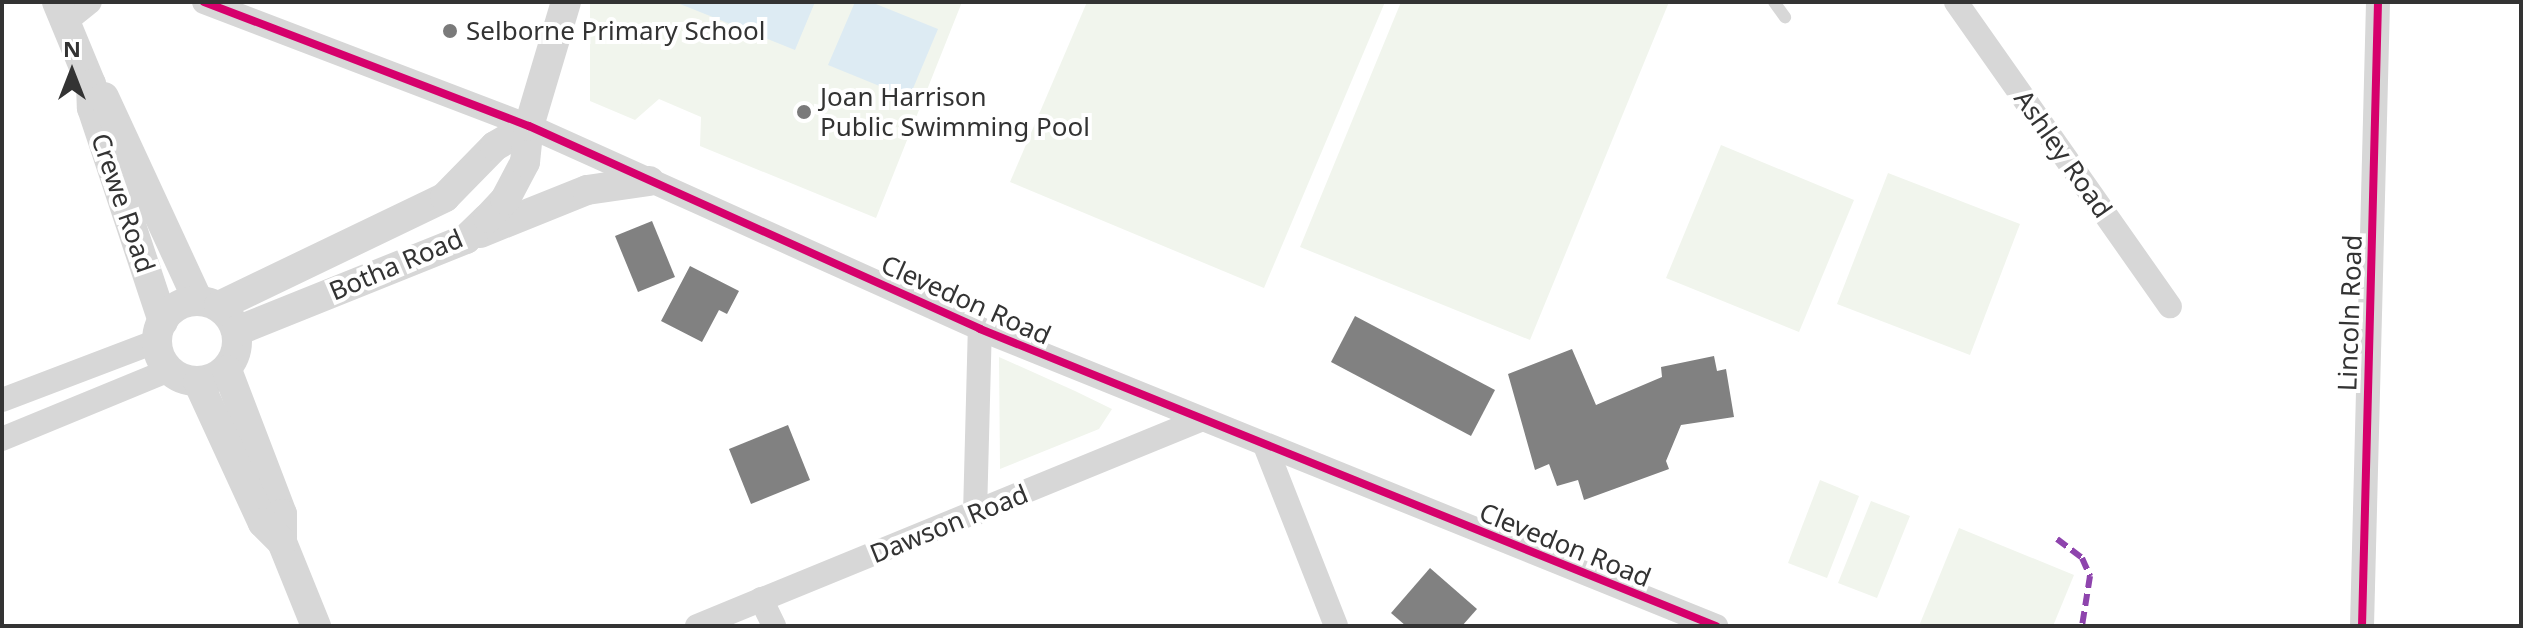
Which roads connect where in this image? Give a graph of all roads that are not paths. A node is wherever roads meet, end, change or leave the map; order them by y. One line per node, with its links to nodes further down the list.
1 (90, 2): 7 (street)
2 (204, 2): 10 (street, Clevedon Road)
3 (566, 2): 10 (street)
4 (1774, 2): 8 (lane)
5 (1956, 2): 14 (street, Ashley Road)
6 (2378, 2): 33 (street, Lincoln Road)
7 (61, 12): 9 (street, Crewe Road)
8 (1785, 17)
9 (91, 84): 13 (street, Crewe Road); 16 (street, Crewe Road)
10 (529, 126): 11 (street, Clevedon Road); 12 (street, Botha Road); 13 (street, Botha Road)
11 (649, 181): 12 (street); 15 (street, Clevedon Road)
12 (466, 239): 17 (street, Botha Road)
13 (208, 303): 16 (street); 17 (street)
14 (2170, 306)
15 (980, 329): 22 (street, Clevedon Road); 25 (street)
16 (160, 331): 18 (street); 21 (street)
17 (237, 331): 19 (street)
18 (169, 370): 20 (street); 23 (street)
19 (227, 370): 20 (street); 26 (street)
20 (198, 382): 26 (street)
21 (2, 400)
22 (1200, 420): 24 (street, Clevedon Road); 25 (street, Dawson Road)
23 (2, 439)
24 (1266, 448): 31 (street); 32 (street, Clevedon Road)
25 (975, 514): 27 (street, Dawson Road)
26 (282, 542): 28 (street)
27 (761, 599): 29 (street, Dawson Road); 30 (street)
28 (316, 626)
29 (697, 626)
30 (774, 626)
31 (1336, 626)
32 (1716, 626)
33 (2362, 626)

